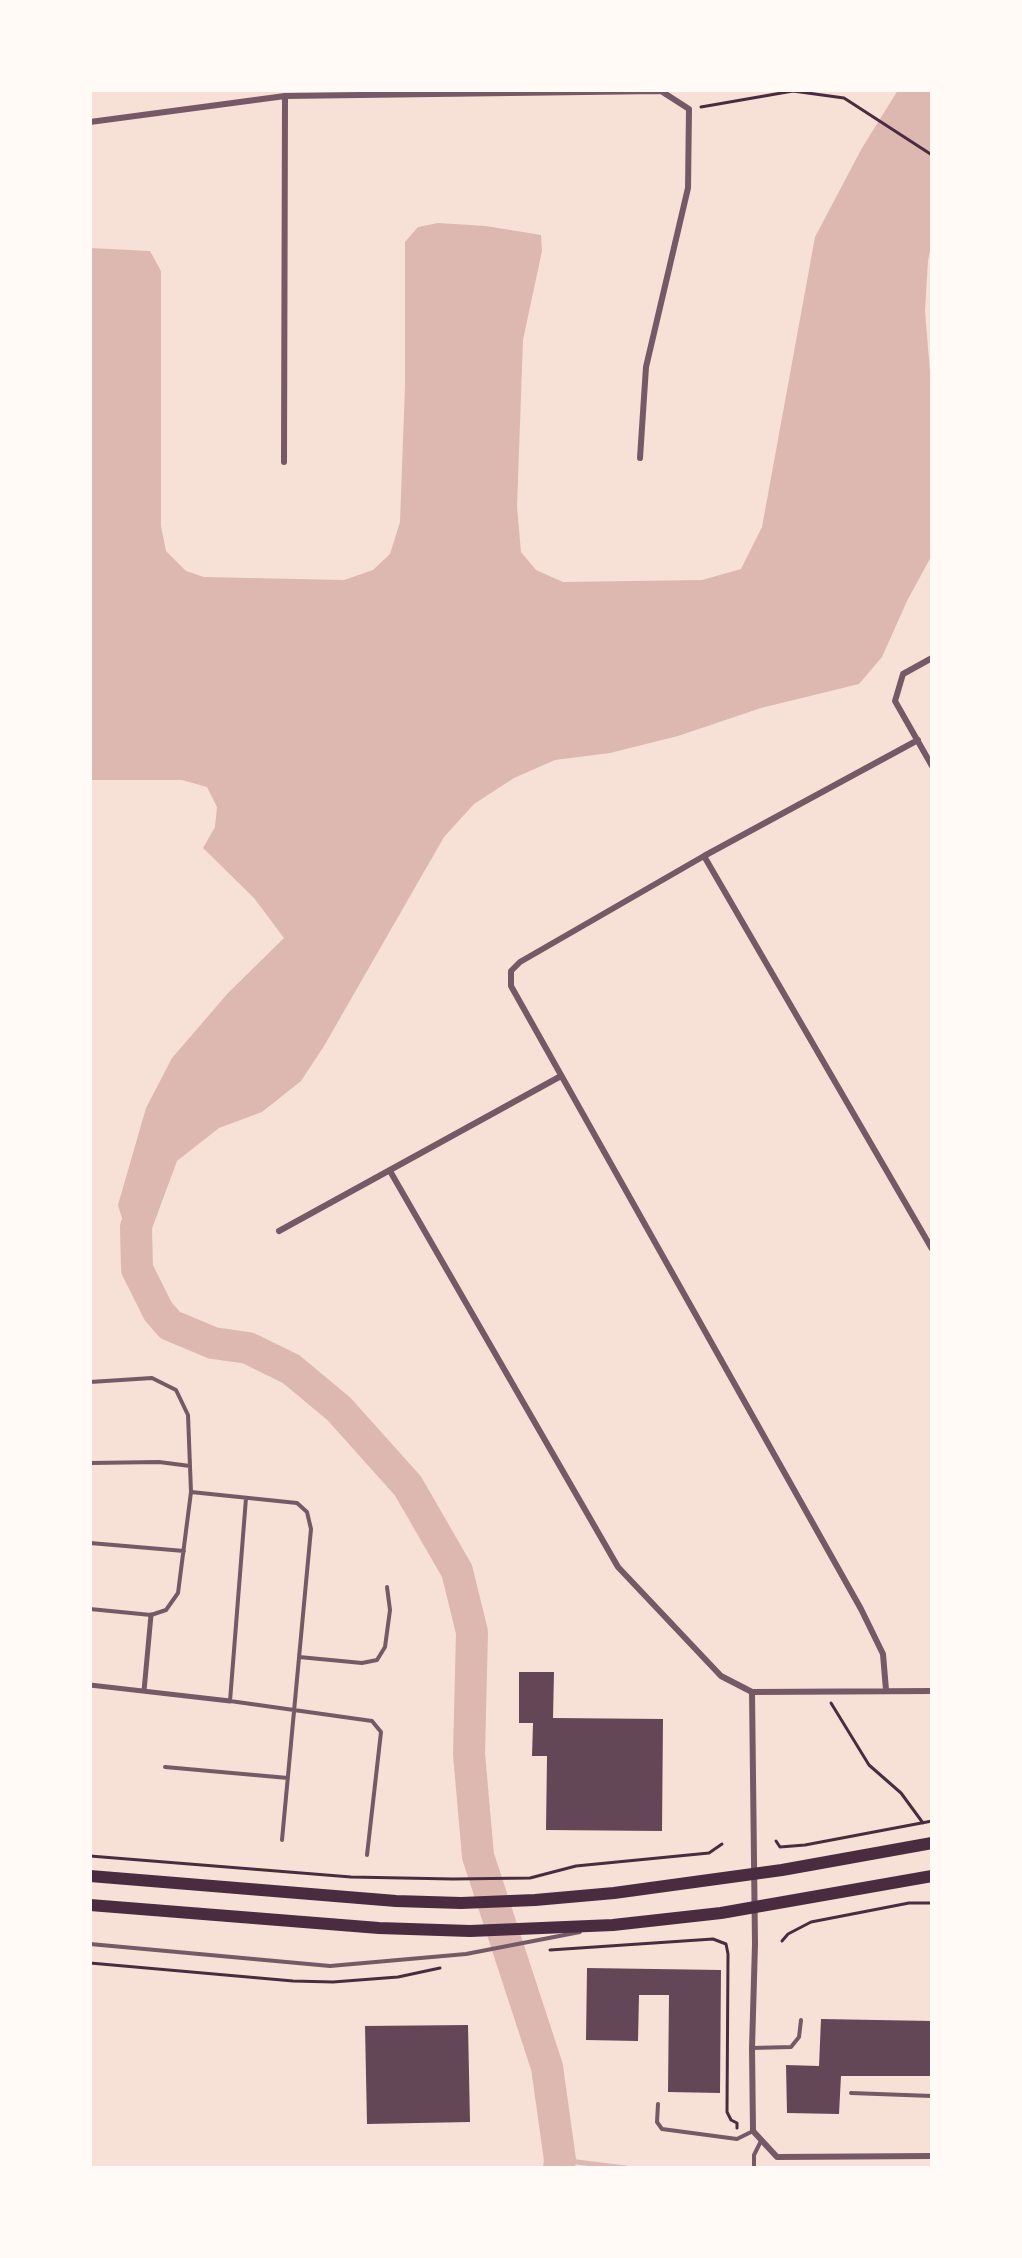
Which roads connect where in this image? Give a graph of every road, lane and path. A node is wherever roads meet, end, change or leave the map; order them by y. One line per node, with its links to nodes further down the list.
1 (661, 91): 2 (street); 3 (street)
2 (285, 96): 4 (street); 7 (street)
3 (689, 109): 5 (path); 6 (street)
4 (90, 122)
5 (932, 155)
6 (640, 458)
7 (284, 462)
8 (932, 658): 9 (street)
9 (918, 740): 10 (street); 11 (street)
10 (932, 766)
11 (704, 856): 12 (street); 15 (street)
12 (561, 1076): 13 (street); 28 (street)
13 (390, 1171): 14 (street); 32 (street)
14 (279, 1231)
15 (932, 1249)
16 (90, 1382): 18 (lane)
17 (90, 1463): 18 (lane)
18 (190, 1466): 19 (lane)
19 (191, 1492): 20 (lane); 22 (lane)
20 (246, 1498): 26 (lane); 33 (lane)
21 (90, 1543): 22 (lane)
22 (184, 1551): 25 (lane)
23 (387, 1587): 26 (lane)
24 (90, 1609): 25 (lane)
25 (151, 1615): 29 (street)
26 (299, 1657): 34 (lane)
27 (90, 1686): 29 (street)
28 (886, 1690): 30 (street); 31 (street)
29 (144, 1691): 33 (street)
30 (823, 1691): 32 (street); 38 (path)
31 (932, 1691)
32 (752, 1692): 45 (street)
33 (230, 1701): 34 (lane)
34 (294, 1710): 36 (lane); 43 (lane)
35 (165, 1767): 36 (lane)
36 (288, 1778): 39 (lane)
37 (932, 1821): 38 (path)
38 (923, 1822): 40 (path)
39 (282, 1840)
40 (776, 1840)
41 (932, 1842): 45 (highway)
42 (722, 1844): 44 (path)
43 (367, 1855)
44 (90, 1856)
45 (754, 1874): 46 (highway); 50 (street)
46 (90, 1875)
47 (932, 1876): 50 (highway)
48 (932, 1903): 52 (path)
49 (90, 1905): 51 (highway)
50 (755, 1908): 51 (highway); 58 (street)
51 (545, 1933): 53 (lane)
52 (782, 1941)
53 (90, 1944)
54 (550, 1950): 63 (path)
55 (90, 1963): 56 (path)
56 (443, 1968)
57 (801, 2020): 58 (lane)
58 (752, 2048): 62 (street)
59 (851, 2093): 60 (lane)
60 (932, 2096)
61 (658, 2104): 63 (lane)
62 (753, 2131): 63 (lane); 64 (street)
63 (737, 2139)
64 (761, 2140): 65 (street); 66 (lane)
65 (932, 2156)
66 (754, 2168)

